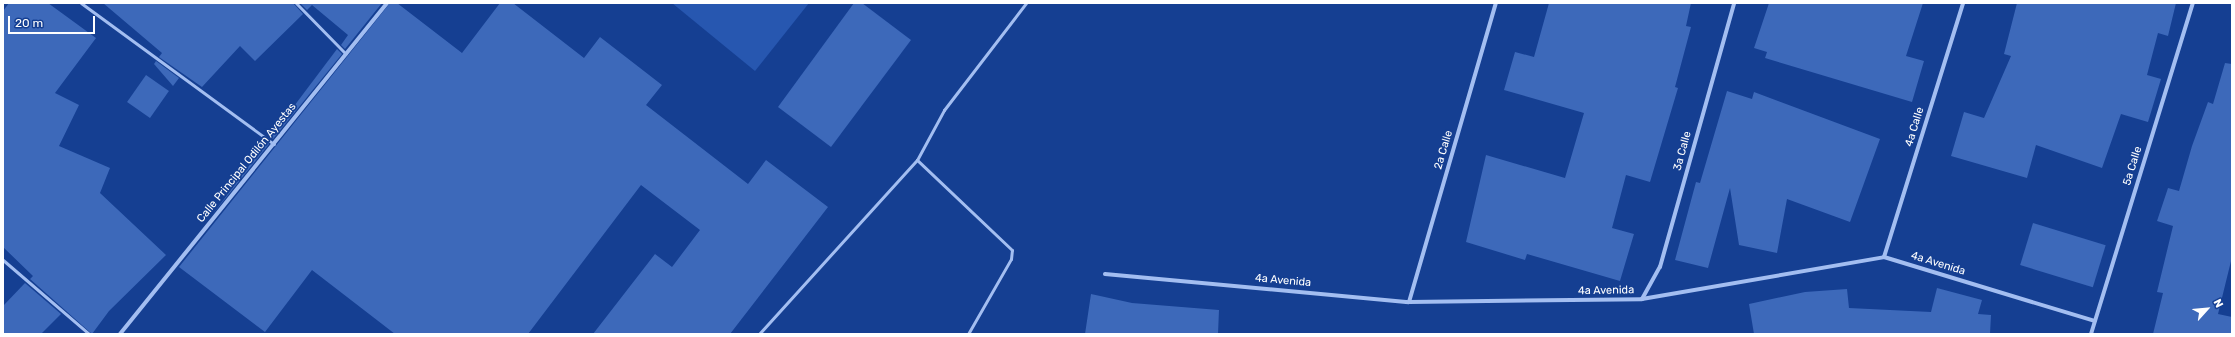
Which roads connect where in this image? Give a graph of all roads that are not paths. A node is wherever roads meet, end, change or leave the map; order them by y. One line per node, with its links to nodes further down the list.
1 (80, 3): 10 (lane)
2 (296, 3): 9 (lane)
3 (387, 3): 9 (street, Calle Principal Odilón Ayestas)
4 (1026, 3): 11 (lane)
5 (1496, 3): 16 (street, 2a Calle)
6 (1734, 3): 15 (street, 3a Calle)
7 (1963, 3): 12 (street, 4a Calle)
8 (2193, 3): 17 (street, 5a Calle)
9 (346, 54): 10 (street, Calle Principal Odilón Ayestas)
10 (274, 144): 19 (street, Calle Principal Odilón Ayestas)
11 (917, 160): 20 (lane); 21 (lane)
12 (1884, 257): 15 (street, 4a Avenida); 17 (street, 4a Avenida)
13 (3, 260): 18 (lane)
14 (1105, 274): 16 (street, 4a Avenida)
15 (1642, 299): 16 (street, 4a Avenida)
16 (1409, 302)
17 (2095, 321): 22 (street, 5a Calle)
18 (89, 334)
19 (120, 334)
20 (759, 334)
21 (968, 334)
22 (2091, 334)

